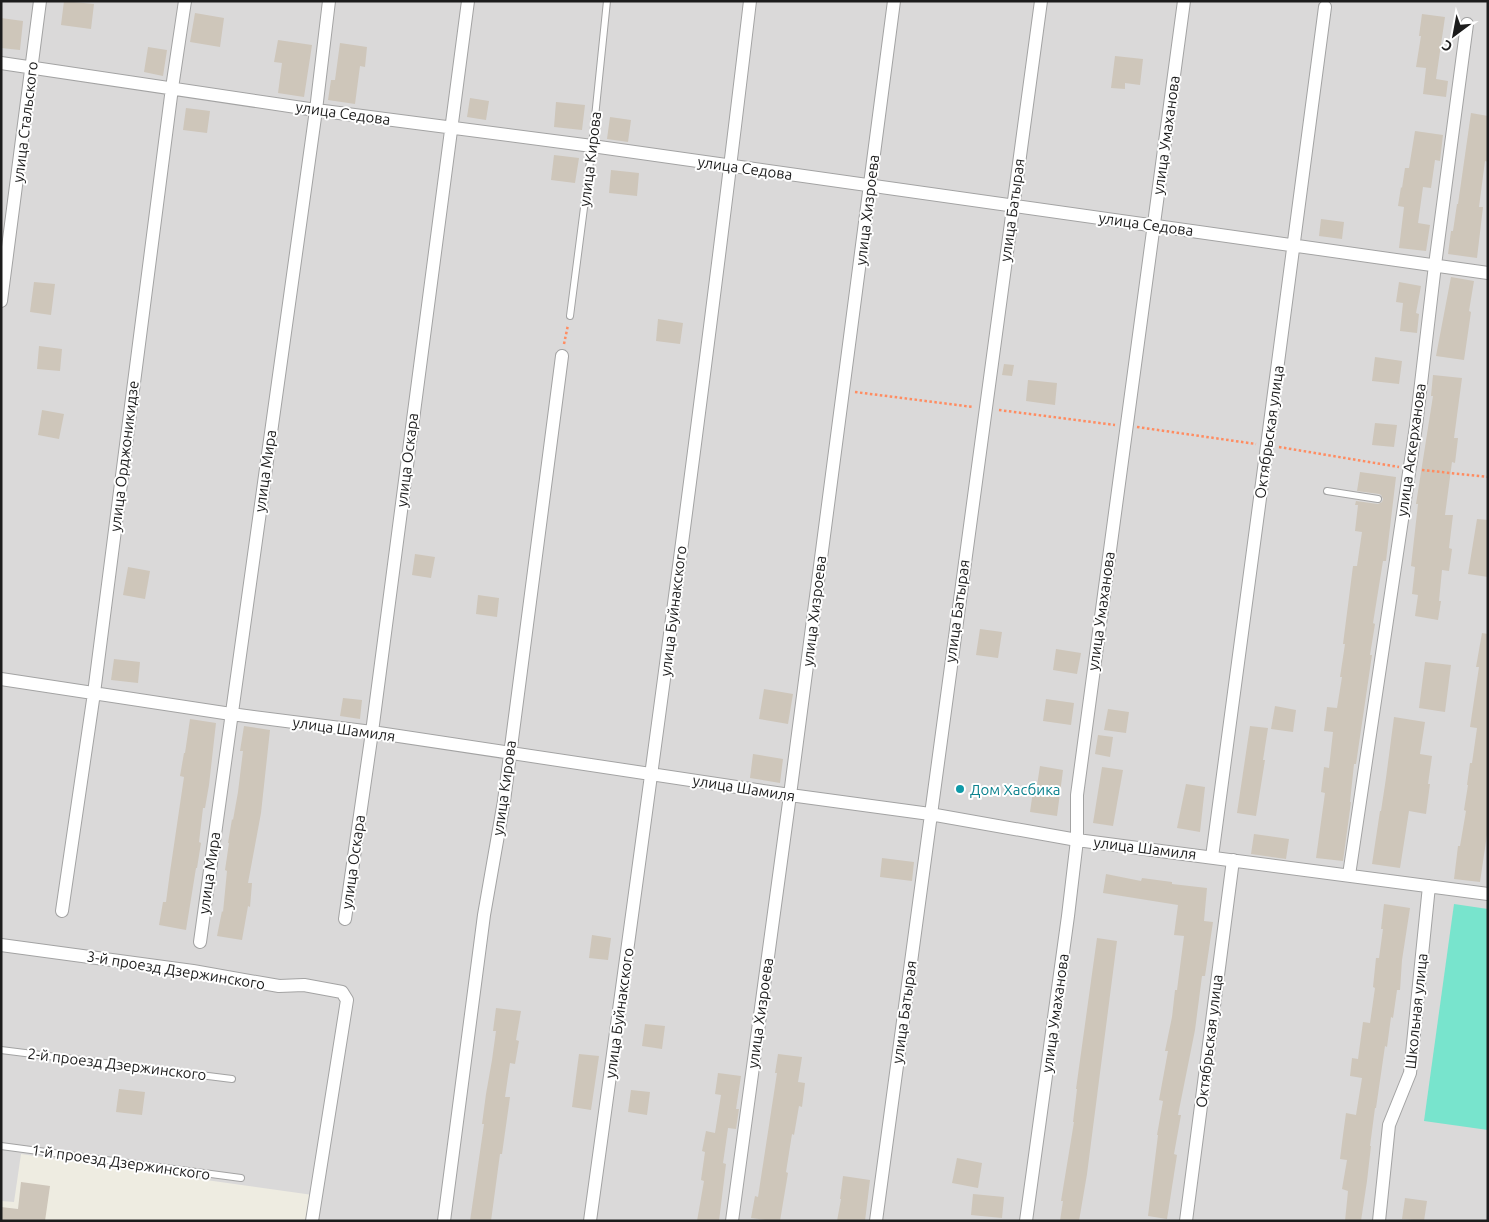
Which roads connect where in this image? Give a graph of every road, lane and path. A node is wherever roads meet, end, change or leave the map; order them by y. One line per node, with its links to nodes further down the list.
1 (40, 1): 13 (street, улица Стальского)
2 (185, 1): 14 (street, улица Орджоникидзе)
3 (329, 1): 15 (street, улица Мира)
4 (468, 1): 16 (street, улица Оскара)
5 (607, 1): 17 (lane, улица Кирова)
6 (750, 1): 18 (street, улица Буйнакского)
7 (894, 1): 19 (street, улица Хизроева)
8 (1041, 1): 20 (street, улица Батырая)
9 (1184, 1): 21 (street, улица Умаханова)
10 (1325, 7): 22 (street, Октябрьская улица)
11 (1467, 24): 23 (street, улица Аскерханова)
12 (1, 63): 13 (street, улица Седова)
13 (32, 67): 14 (street, улица Седова); 25 (street, улица Стальского)
14 (172, 88): 15 (street, улица Седова); 37 (street, улица Орджоникидзе)
15 (316, 110): 16 (street, улица Седова); 38 (street, улица Мира)
16 (450, 128): 17 (street, улица Седова); 39 (street, улица Оскара)
17 (592, 146): 18 (street, улица Седова); 26 (lane, улица Кирова)
18 (731, 166): 19 (street, улица Седова); 41 (street, улица Буйнакского)
19 (870, 185): 20 (street, улица Седова); 28 (street, улица Хизроева)
20 (1012, 205): 21 (street, улица Седова); 29 (street, улица Батырая)
21 (1153, 225): 22 (street, улица Седова); 30 (street, улица Умаханова)
22 (1295, 246): 23 (street, улица Седова); 31 (street, Октябрьская улица)
23 (1435, 265): 24 (street, улица Седова); 32 (street, улица Аскерханова)
24 (1488, 273)
25 (1, 301)
26 (570, 316): 27 (path)
27 (562, 356): 40 (street, улица Кирова)
28 (843, 390): 29 (path); 42 (street, улица Хизроева)
29 (985, 408): 30 (path); 43 (street, улица Батырая)
30 (1126, 426): 31 (path); 44 (street, улица Умаханова)
31 (1266, 445): 32 (path); 45 (street, Октябрьская улица)
32 (1409, 469): 33 (path); 47 (street, улица Аскерханова)
33 (1488, 477)
34 (1327, 491): 35 (lane)
35 (1378, 499)
36 (1, 679): 37 (street, улица Шамиля)
37 (94, 693): 38 (street, улица Шамиля); 50 (street, улица Орджоникидзе)
38 (231, 714): 39 (street, улица Шамиля); 52 (street, улица Мира)
39 (372, 732): 40 (street, улица Шамиля); 51 (street, улица Оскара)
40 (510, 753): 41 (street, улица Шамиля); 59 (street, улица Кирова)
41 (652, 774): 42 (street, улица Шамиля); 60 (street, улица Буйнакского)
42 (790, 795): 43 (street, улица Шамиля); 61 (street, улица Хизроева)
43 (930, 814): 44 (street, улица Шамиля); 62 (street, улица Батырая)
44 (1077, 840): 45 (street, улица Шамиля); 63 (street, улица Умаханова)
45 (1212, 857): 46 (street, улица Шамиля)
46 (1233, 860): 47 (street, улица Шамиля); 64 (street, Октябрьская улица)
47 (1350, 875): 48 (street, улица Шамиля)
48 (1429, 886): 49 (street, улица Шамиля); 65 (street, Школьная улица)
49 (1488, 894)
50 (62, 911)
51 (345, 919)
52 (200, 942)
53 (1, 945): 58 (street, 3-й проезд Дзержинского)
54 (1, 1050): 55 (lane, 2-й проезд Дзержинского)
55 (232, 1079)
56 (1, 1146): 57 (lane, 1-й проезд Дзержинского)
57 (241, 1178)
58 (312, 1221)
59 (444, 1221)
60 (590, 1221)
61 (732, 1221)
62 (876, 1221)
63 (1026, 1221)
64 (1186, 1221)
65 (1379, 1221)

